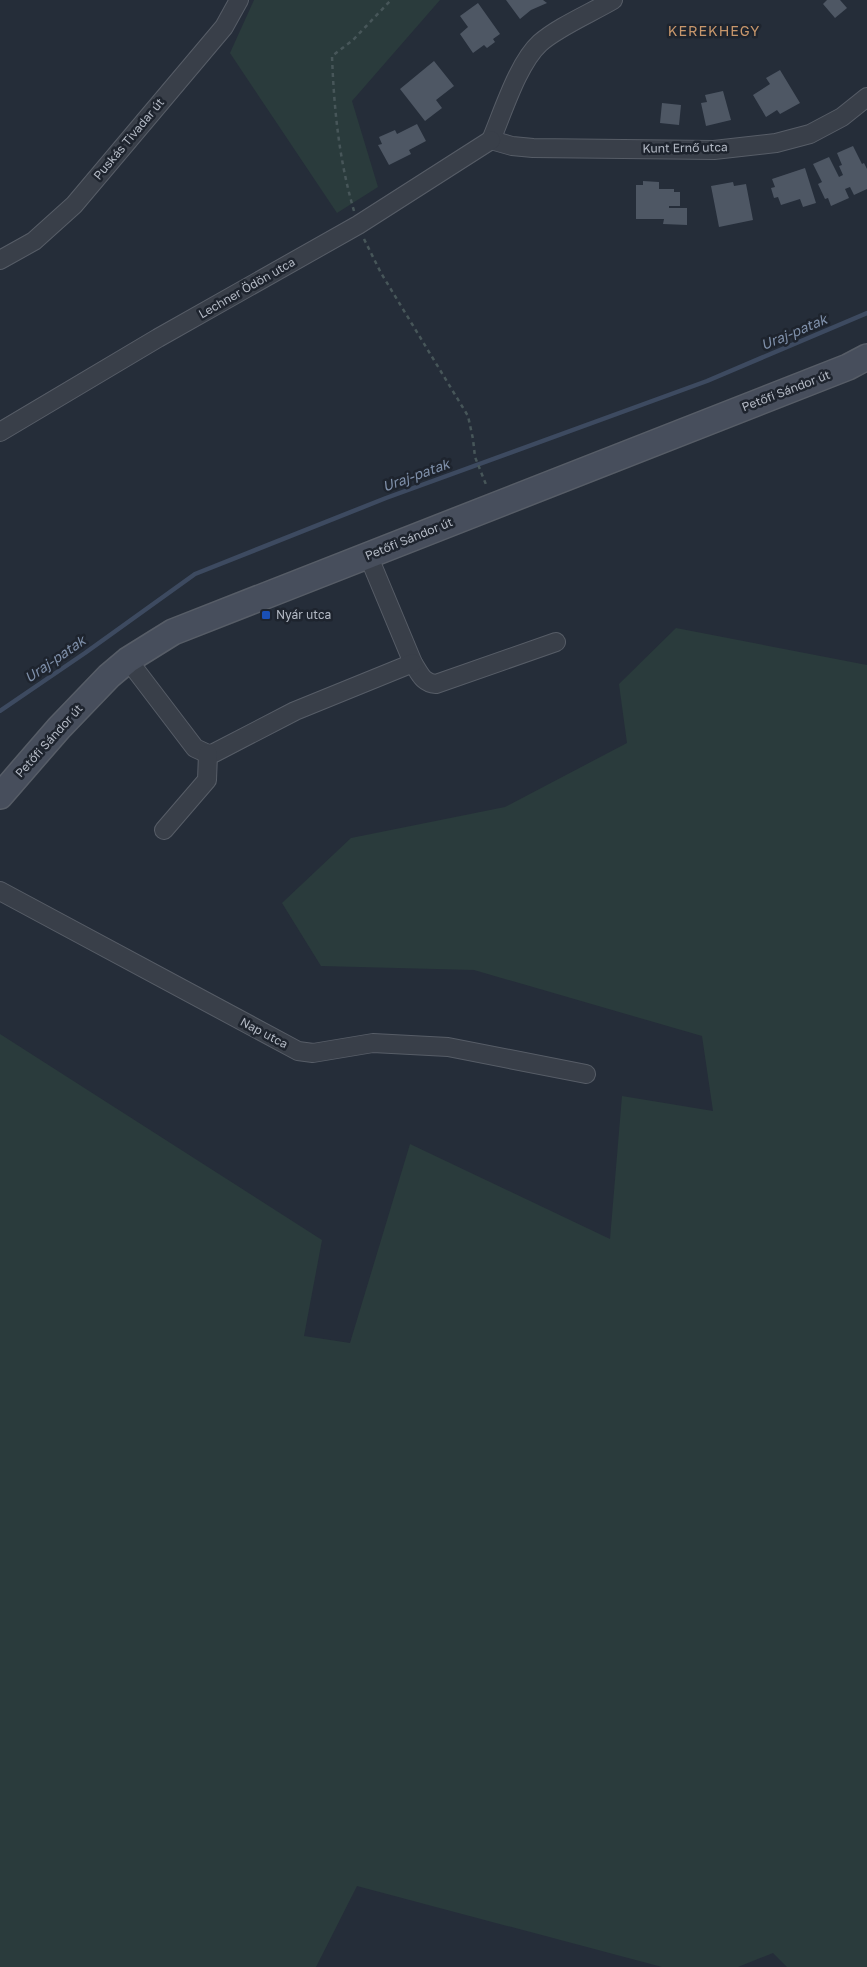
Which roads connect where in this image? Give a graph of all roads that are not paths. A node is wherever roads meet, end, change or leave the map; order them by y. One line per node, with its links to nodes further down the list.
1 (239, 0): 5 (street, Puskás Tivadar út)
2 (613, 0): 4 (street)
3 (867, 97): 4 (street, Kunt Ernő utca)
4 (491, 140): 7 (street, Lechner Ödön utca)
5 (0, 260)
6 (867, 357): 8 (street, Petőfi Sándor út)
7 (0, 432)
8 (368, 555): 10 (street, Petőfi Sándor út); 11 (street)
9 (556, 642): 11 (street)
10 (128, 660): 12 (street); 13 (street, Petőfi Sándor út)
11 (414, 663): 12 (street)
12 (208, 754): 14 (street)
13 (0, 796)
14 (164, 830)
15 (0, 891): 16 (street, Nap utca)
16 (586, 1074)

